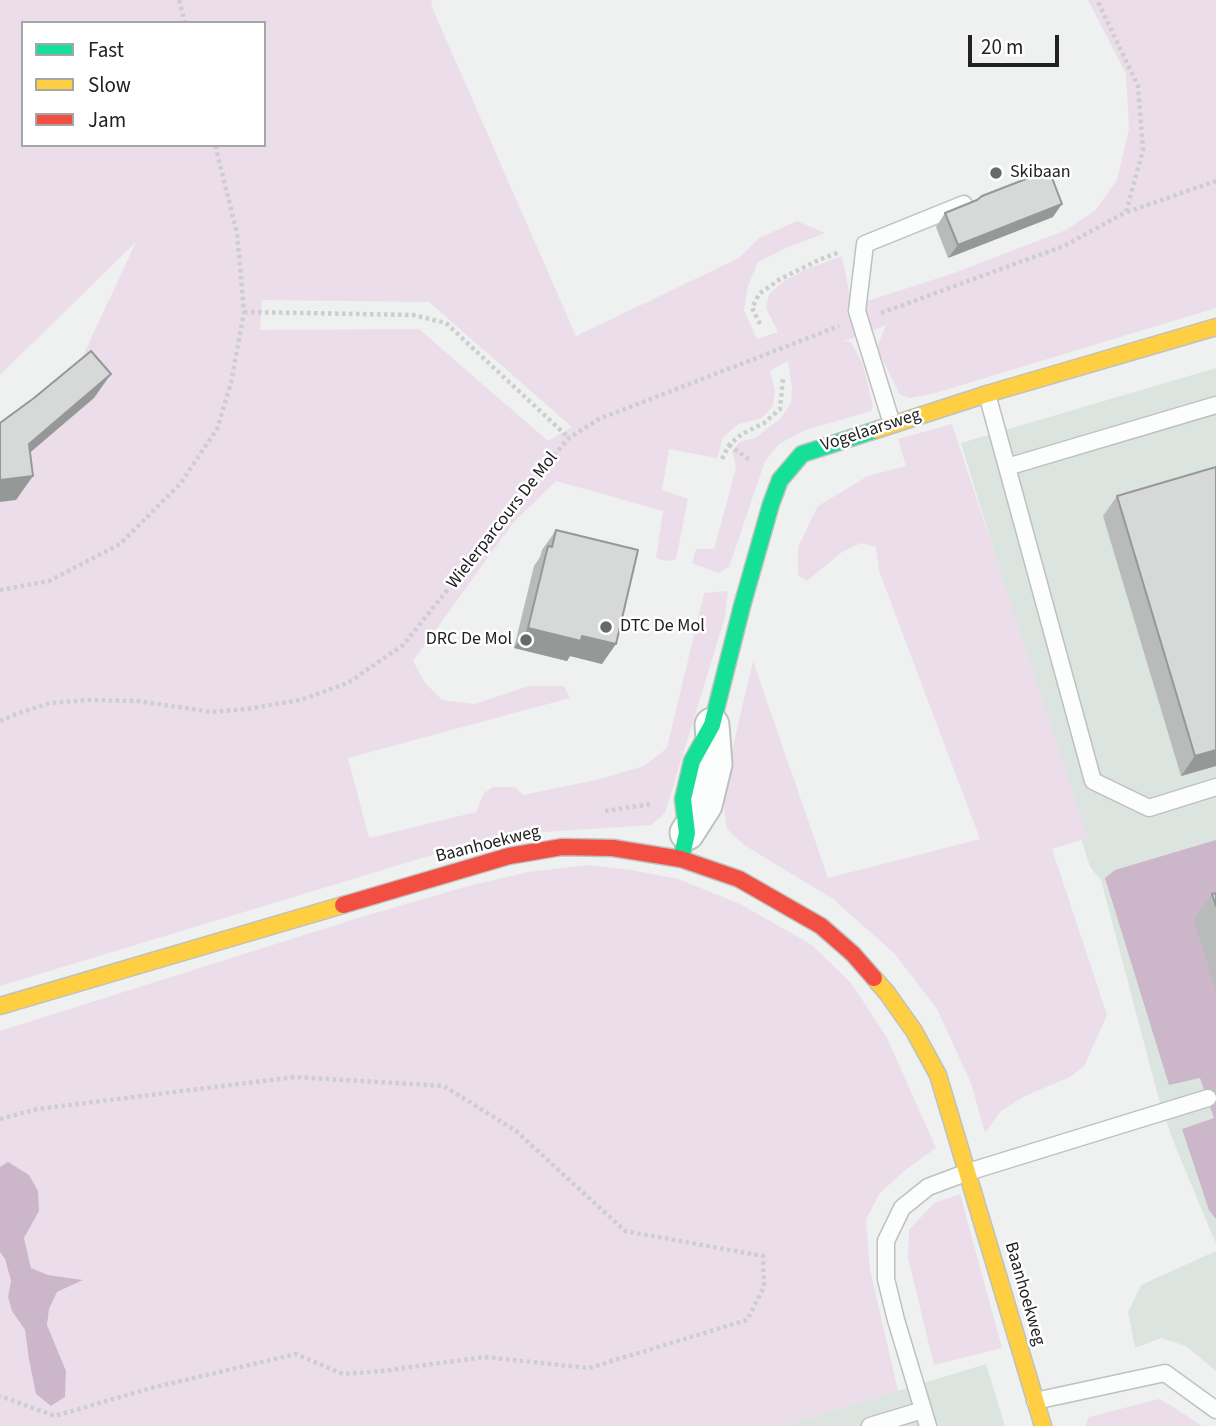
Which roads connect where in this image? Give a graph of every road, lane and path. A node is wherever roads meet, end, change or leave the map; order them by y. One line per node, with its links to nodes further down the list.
1 (179, 0): 3 (path)
2 (1097, 0): 7 (path)
3 (184, 21)
4 (216, 147): 9 (path)
5 (1216, 181): 7 (path, Wielerparcours De Mol)
6 (964, 204): 8 (lane)
7 (1126, 212): 10 (path, Wielerparcours De Mol)
8 (865, 244): 10 (lane); 11 (path)
9 (244, 312): 17 (path); 20 (path)
10 (858, 320): 16 (lane); 17 (path, Wielerparcours De Mol)
11 (760, 324)
12 (1216, 327): 14 (street, Vogelaarsweg)
13 (783, 378): 18 (path)
14 (987, 394): 16 (street, Vogelaarsweg); 19 (lane)
15 (1216, 405): 19 (lane)
16 (892, 424): 22 (street, Vogelaarsweg)
17 (569, 438): 21 (path, Wielerparcours De Mol)
18 (722, 459)
19 (1007, 467): 23 (lane)
20 (0, 590)
21 (0, 721)
22 (712, 725): 24 (street, Vogelaarsweg)
23 (1216, 788)
24 (684, 846): 25 (street, Baanhoekweg); 28 (street, Baanhoekweg)
25 (0, 1006)
26 (1208, 1098): 28 (lane)
27 (0, 1119): 29 (path)
28 (968, 1172): 30 (street, Baanhoekweg); 32 (lane)
29 (0, 1396)
30 (1035, 1401): 31 (lane); 34 (street, Baanhoekweg)
31 (1216, 1410)
32 (925, 1418): 33 (lane)
33 (870, 1426)
34 (1043, 1426)

